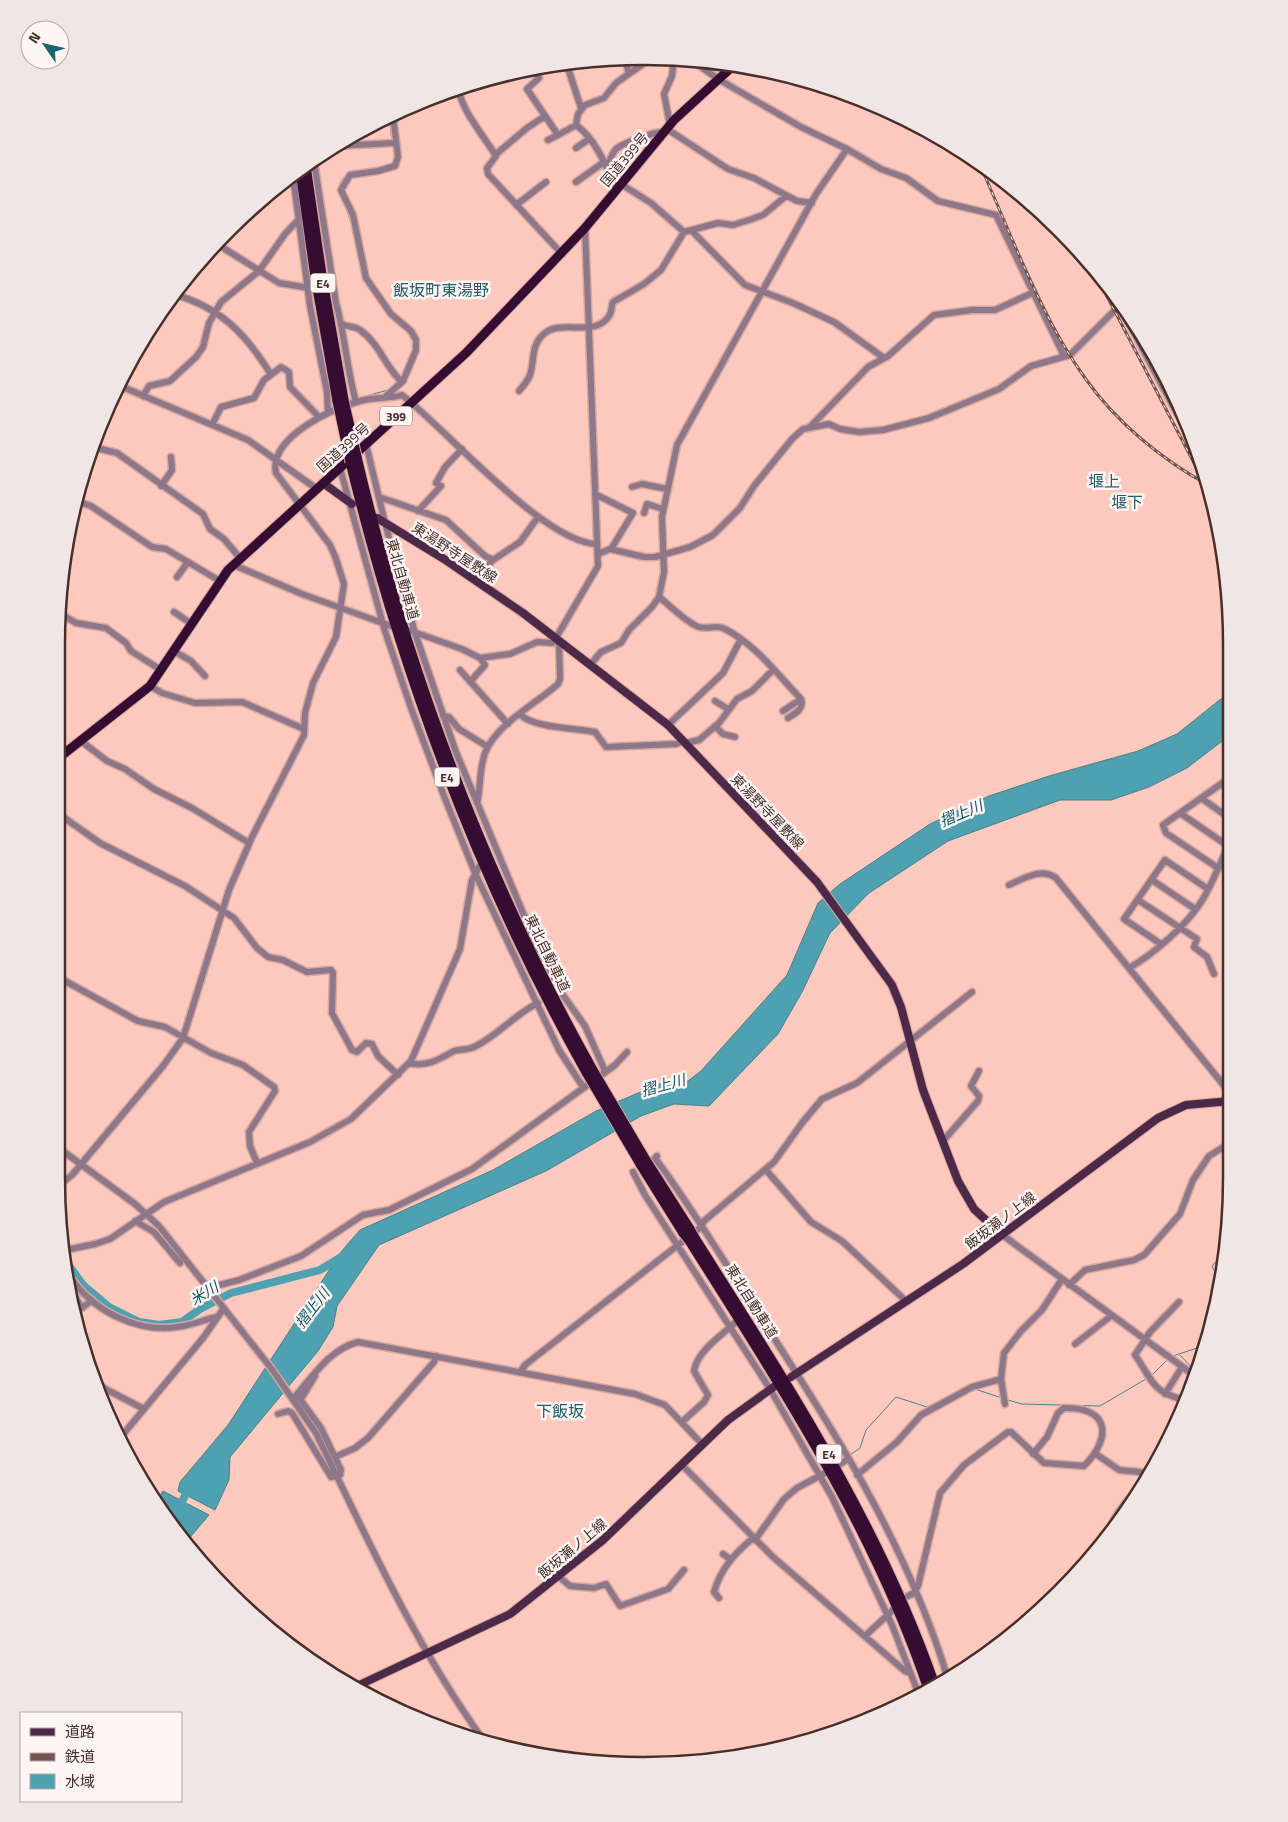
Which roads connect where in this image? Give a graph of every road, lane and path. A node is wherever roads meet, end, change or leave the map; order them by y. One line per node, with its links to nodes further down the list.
1 (627, 65): 7 (street)
2 (641, 65): 7 (street)
3 (673, 66): 15 (street)
4 (703, 68): 9 (street)
5 (569, 70): 11 (street)
6 (727, 71): 9 (highway, 国道399号 / 399)
7 (629, 74): 11 (street)
8 (537, 75): 12 (street)
9 (718, 79): 15 (highway, 国道399号 / 399); 22 (street)
10 (459, 96): 23 (street)
11 (581, 108): 14 (street)
12 (545, 116): 16 (street); 23 (street)
13 (392, 123): 19 (street)
14 (576, 125): 16 (street); 17 (street)
15 (667, 128): 24 (street); 31 (highway, 国道399号 / 399); 32 (street)
16 (558, 135): 18 (street)
17 (589, 139): 21 (street); 24 (street)
18 (548, 140)
19 (393, 143): 20 (street); 53 (street)
20 (351, 145)
21 (576, 148)
22 (847, 149): 33 (street); 44 (street)
23 (495, 155): 34 (street)
24 (605, 164): 29 (street); 31 (street)
25 (315, 168): 48 (street)
26 (307, 174): 58 (highway, 東北自動車道 / E4)
27 (301, 178): 58 (highway, 東北自動車道 / E4)
28 (546, 182): 34 (street)
29 (576, 182)
30 (293, 184): 35 (street)
31 (619, 187): 36 (highway, 国道399号 / 399); 38 (street)
32 (786, 196): 33 (street); 37 (street)
33 (812, 202): 43 (street)
34 (516, 205): 40 (street)
35 (298, 219): 41 (street); 42 (street)
36 (585, 228): 40 (highway, 国道399号 / 399); 49 (street)
37 (692, 231): 38 (street); 43 (street)
38 (684, 232): 49 (street)
39 (223, 248): 41 (street)
40 (562, 254): 60 (highway, 国道399号 / 399)
41 (259, 271): 42 (street); 47 (street)
42 (308, 288): 61 (street)
43 (764, 291): 51 (street); 74 (street)
44 (1032, 293): 50 (street); 51 (street)
45 (182, 296): 47 (street)
46 (1116, 309): 50 (street)
47 (215, 312): 52 (street); 56 (street)
48 (339, 322): 53 (street); 59 (street)
49 (589, 326): 55 (street); 75 (street)
50 (1064, 356): 64 (street)
51 (884, 358): 64 (street)
52 (270, 373): 62 (street); 63 (street)
53 (401, 381): 57 (street)
54 (125, 388): 56 (street)
55 (519, 391)
56 (143, 396): 63 (street)
57 (384, 398): 59 (street); 60 (street)
58 (340, 400): 179 (highway, 東北自動車道 / E4, bridge)
59 (355, 400): 61 (street)
60 (412, 403): 65 (highway, 国道399号 / 399); 67 (street)
61 (328, 410): 62 (street)
62 (317, 415): 69 (street)
63 (212, 425): 69 (street)
64 (810, 427): 89 (street)
65 (366, 444): 70 (highway, 国道399号 / 399); 76 (street)
66 (99, 449): 71 (street)
67 (462, 449): 81 (street); 83 (street)
68 (171, 457): 71 (street)
69 (275, 458): 72 (street); 79 (street)
70 (340, 468): 72 (highway, 国道399号 / 399); 78 (street)
71 (161, 486): 92 (street)
72 (320, 486): 78 (main road); 79 (highway, 国道399号 / 399)
73 (632, 487): 74 (street)
74 (667, 490): 80 (street)
75 (595, 494): 86 (street); 87 (street)
76 (379, 497): 81 (street); 85 (street)
77 (83, 503): 91 (street)
78 (350, 503): 101 (street)
79 (300, 504): 92 (highway, 国道399号 / 399); 97 (street)
80 (663, 509): 82 (street); 89 (street)
81 (418, 511): 90 (street)
82 (644, 513)
83 (538, 517): 86 (street); 90 (street)
84 (376, 518): 85 (main road, 東湯野寺屋敷線)
85 (385, 523): 94 (main road, 東湯野寺屋敷線); 103 (street)
86 (597, 544): 88 (street)
87 (611, 549): 88 (street); 89 (street)
88 (598, 554): 105 (street)
89 (664, 555): 96 (street)
90 (493, 560): 94 (street)
91 (188, 562): 93 (street); 95 (street)
92 (237, 562): 95 (highway, 国道399号 / 399); 97 (street)
93 (177, 578)
94 (475, 580): 105 (main road, 東湯野寺屋敷線)
95 (220, 581): 100 (highway, 国道399号 / 399)
96 (659, 597): 104 (street); 108 (street)
97 (338, 607): 101 (street); 125 (street)
98 (174, 612): 100 (street)
99 (66, 617): 109 (street)
100 (192, 624): 106 (highway, 国道399号 / 399)
101 (383, 624): 102 (street); 142 (street)
102 (391, 626)
103 (412, 632): 107 (street); 120 (street)
104 (741, 639): 111 (street); 123 (street)
105 (558, 641): 107 (street); 108 (main road, 東湯野寺屋敷線); 119 (street)
106 (174, 650): 109 (highway, 国道399号 / 399); 112 (street)
107 (480, 658): 113 (street)
108 (590, 665): 123 (main road, 東湯野寺屋敷線)
109 (161, 670): 114 (highway, 国道399号 / 399)
110 (460, 670): 113 (street)
111 (774, 670): 115 (street); 117 (street)
112 (205, 676)
113 (470, 682): 122 (street)
114 (150, 686): 125 (street); 127 (highway, 国道399号 / 399)
115 (801, 699): 118 (street); 121 (street)
116 (715, 701): 117 (street)
117 (728, 709): 124 (street)
118 (783, 711)
119 (520, 714): 122 (street); 128 (street)
120 (443, 716): 129 (street); 133 (street)
121 (788, 718)
122 (508, 724): 129 (street)
123 (668, 725): 128 (main road, 東湯野寺屋敷線)
124 (715, 726): 126 (street); 128 (street)
125 (303, 728): 137 (street)
126 (735, 737)
127 (80, 741): 130 (highway, 国道399号 / 399); 137 (street)
128 (685, 742): 157 (main road, 東湯野寺屋敷線)
129 (488, 747): 133 (street)
130 (65, 753)
131 (1221, 784): 132 (street)
132 (1201, 798): 134 (street); 135 (street)
133 (477, 804): 160 (street)
134 (1180, 813): 138 (street); 141 (street)
135 (1223, 813)
136 (65, 818): 147 (street)
137 (248, 842): 147 (street)
138 (1223, 843)
139 (1223, 857): 141 (street)
140 (479, 867): 142 (street)
141 (1218, 868): 145 (street)
142 (475, 873): 155 (street); 159 (street)
143 (1152, 880): 145 (street); 146 (street); 148 (street)
144 (1009, 885): 151 (street)
145 (1208, 889): 148 (street)
146 (1138, 900): 149 (street); 150 (street)
147 (220, 909): 156 (street); 162 (street)
148 (1195, 909): 149 (street)
149 (1179, 927): 150 (street); 152 (street)
150 (1161, 944): 151 (street)
151 (1129, 968): 163 (street)
152 (1214, 974)
153 (65, 981): 156 (street)
154 (972, 992): 157 (street)
155 (538, 1003): 159 (street); 164 (street)
156 (182, 1036): 170 (street); 171 (street)
157 (910, 1042): 166 (main road, 東湯野寺屋敷線); 172 (street)
158 (627, 1052): 160 (street)
159 (409, 1064): 162 (street)
160 (604, 1071): 164 (street)
161 (979, 1071): 166 (street)
162 (398, 1075): 170 (street)
163 (1223, 1084)
164 (582, 1087): 186 (street)
165 (1223, 1101): 178 (main road, 飯坂瀬ノ上線)
166 (943, 1141): 178 (main road, 東湯野寺屋敷線)
167 (1223, 1147): 185 (street)
168 (65, 1153): 171 (street)
169 (657, 1156): 177 (street)
170 (257, 1163): 175 (street)
171 (80, 1164): 174 (street); 175 (street)
172 (766, 1170): 177 (street); 188 (street)
173 (633, 1172): 180 (street)
174 (65, 1180)
175 (145, 1214): 176 (street); 186 (street)
176 (136, 1221): 181 (street); 182 (street)
177 (701, 1226): 180 (street); 202 (street)
178 (1001, 1234): 183 (street); 188 (main road, 飯坂瀬ノ上線)
179 (692, 1240): 239 (highway, 東北自動車道 / E4); 240 (highway, 東北自動車道 / E4)
180 (678, 1243): 195 (street); 200 (street)
181 (69, 1249)
182 (180, 1263)
183 (1062, 1280): 185 (street); 203 (street)
184 (74, 1281): 187 (street)
185 (1069, 1285): 192 (street)
186 (210, 1291): 191 (street)
187 (92, 1300): 190 (street); 193 (street)
188 (906, 1302): 202 (main road, 飯坂瀬ノ上線)
189 (1179, 1302): 196 (street)
190 (79, 1303)
191 (224, 1308): 193 (street); 207 (street)
192 (1111, 1316): 196 (street); 197 (street)
193 (217, 1317): 210 (street)
194 (736, 1322): 195 (street)
195 (730, 1327): 204 (street); 212 (street)
196 (1146, 1341): 199 (street); 206 (street)
197 (1075, 1344)
198 (436, 1356): 200 (street); 207 (street); 217 (street)
199 (1182, 1367): 201 (street); 206 (street)
200 (521, 1372): 212 (street)
201 (1189, 1372)
202 (794, 1375): 218 (street)
203 (1001, 1379): 209 (street); 223 (street)
204 (772, 1388): 214 (main road, 飯坂瀬ノ上線); 222 (street)
205 (105, 1390): 210 (street)
206 (1165, 1394): 208 (street)
207 (295, 1398): 217 (street); 224 (street)
208 (1180, 1399)
209 (1005, 1404)
210 (144, 1409): 213 (street)
211 (278, 1414): 224 (street)
212 (683, 1421): 214 (street)
213 (124, 1433)
214 (703, 1445): 220 (main road, 飯坂瀬ノ上線)
215 (1033, 1454): 216 (street); 216 (street); 230 (street)
216 (1096, 1454): 221 (street)
217 (335, 1457): 224 (street)
218 (848, 1459): 219 (street); 223 (street)
219 (840, 1464)
220 (682, 1465): 225 (street); 229 (main road, 飯坂瀬ノ上線)
221 (1142, 1472)
222 (822, 1474): 225 (street); 234 (street)
223 (857, 1475): 230 (street)
224 (337, 1476): 236 (street)
225 (754, 1539): 227 (street); 235 (street)
226 (723, 1554): 227 (street)
227 (730, 1559): 232 (street)
228 (684, 1570): 229 (street)
229 (558, 1576): 236 (main road, 飯坂瀬ノ上線)
230 (915, 1591): 231 (street); 237 (street)
231 (908, 1596)
232 (719, 1598)
233 (894, 1608): 234 (street)
234 (887, 1614): 235 (street); 238 (street)
235 (866, 1636): 238 (street)
236 (426, 1654): 241 (main road, 飯坂瀬ノ上線); 243 (street)
237 (945, 1672)
238 (910, 1673): 242 (street)
239 (933, 1679)
240 (926, 1683)
241 (363, 1684)
242 (916, 1688)
243 (478, 1732)

